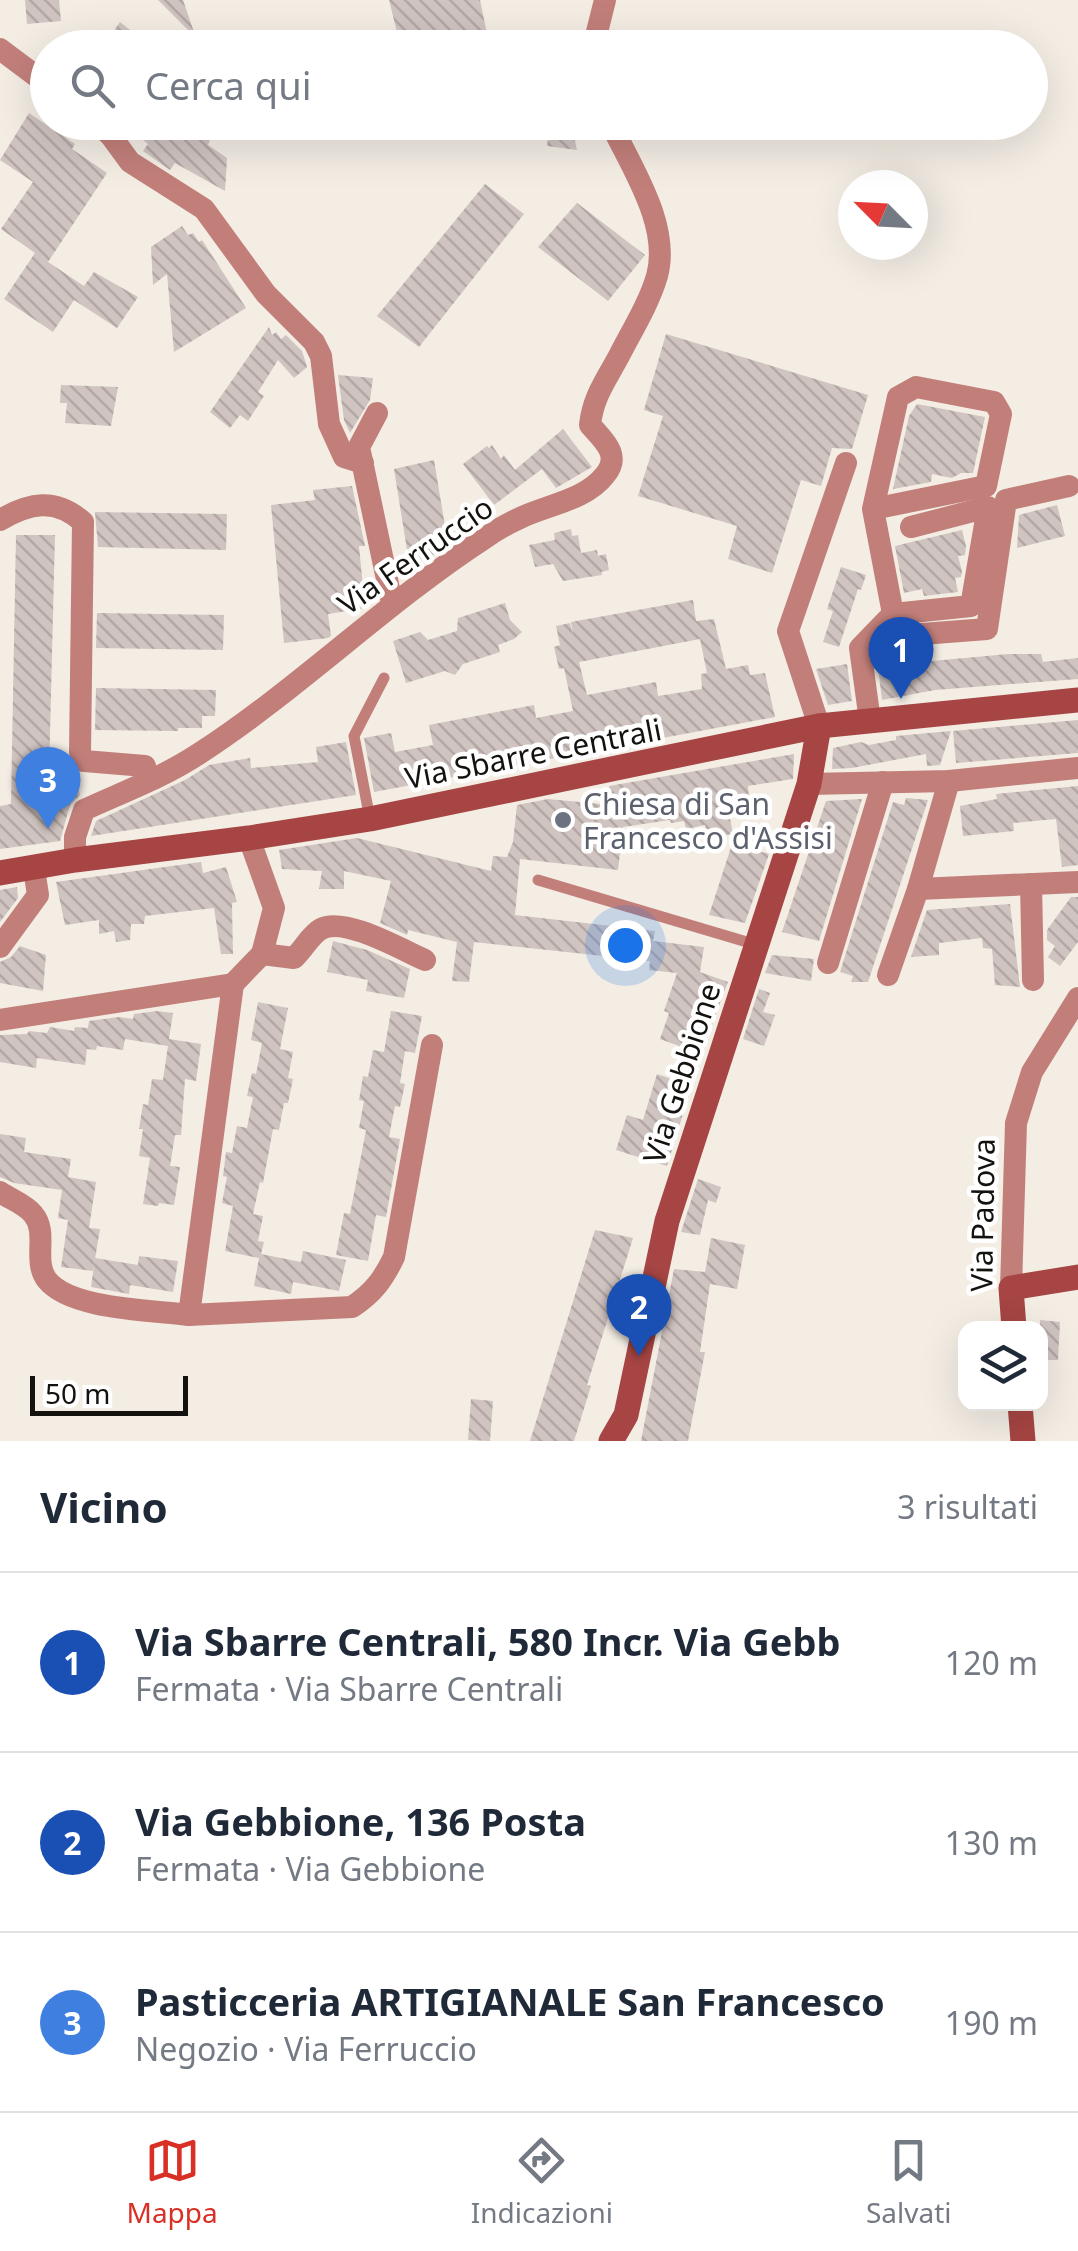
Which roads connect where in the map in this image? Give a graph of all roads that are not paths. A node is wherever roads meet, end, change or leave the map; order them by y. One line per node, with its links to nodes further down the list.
1 (605, 0): 2 (street)
2 (598, 30)
3 (0, 49): 4 (street)
4 (30, 72)
5 (114, 140): 8 (street)
6 (618, 140): 14 (street, Via Ferruccio)
7 (377, 413): 8 (street)
8 (363, 463): 14 (street)
9 (846, 463): 20 (street)
10 (1069, 486): 16 (street)
11 (873, 510): 11 (street); 15 (street)
12 (0, 520): 21 (street)
13 (912, 526): 15 (street)
14 (392, 603): 28 (street, Via Ferruccio)
15 (893, 614): 16 (street)
16 (870, 638): 19 (street)
17 (384, 678): 26 (lane)
18 (1078, 700): 19 (street, Via Sbarre Centrali)
19 (870, 720): 20 (street, Via Sbarre Centrali)
20 (819, 726): 25 (street, Via Gebbione); 26 (street, Via Sbarre Centrali)
21 (144, 766)
22 (1078, 768): 23 (street)
23 (949, 781): 24 (street); 34 (street)
24 (883, 782): 25 (street); 39 (street)
25 (809, 784): 35 (street, Via Gebbione)
26 (370, 819): 27 (street, Via Sbarre Centrali)
27 (249, 838): 28 (street, Via Sbarre Centrali); 37 (street)
28 (75, 860): 29 (street, Via Sbarre Centrali)
29 (34, 869): 30 (street, Via Sbarre Centrali); 36 (street)
30 (0, 873)
31 (538, 880): 35 (lane)
32 (1078, 882): 33 (street)
33 (1030, 884): 34 (street); 41 (street)
34 (918, 889): 40 (street)
35 (756, 946): 52 (street, Via Gebbione)
36 (0, 947)
37 (262, 954): 38 (street); 42 (street)
38 (425, 960)
39 (828, 964)
40 (888, 975)
41 (1033, 980)
42 (233, 984): 44 (street); 49 (street)
43 (1078, 998): 48 (street, Via Padova)
44 (0, 1020)
45 (432, 1045): 49 (street)
46 (0, 1192): 49 (street)
47 (1078, 1277): 48 (street)
48 (1011, 1288): 50 (street, Via Padova)
49 (190, 1314)
50 (1013, 1321)
51 (1021, 1411): 53 (street)
52 (611, 1441)
53 (1023, 1441)

